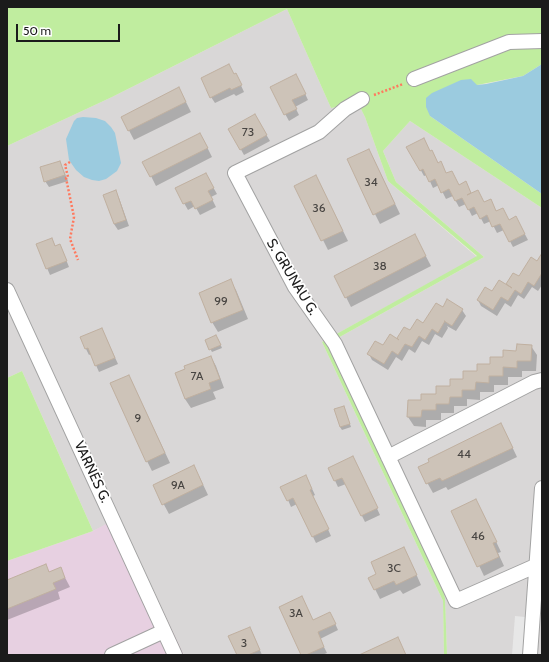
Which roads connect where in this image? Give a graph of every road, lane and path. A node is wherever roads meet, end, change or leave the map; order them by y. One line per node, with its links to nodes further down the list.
1 (542, 41): 2 (street)
2 (414, 79): 3 (path)
3 (362, 99): 8 (street, S. GRUNAU G.)
4 (70, 162): 5 (path)
5 (78, 260)
6 (7, 290): 11 (street, VARNĖS G.)
7 (542, 380): 8 (street)
8 (388, 457): 10 (street, S. GRUNAU G.)
9 (542, 488): 10 (street)
10 (539, 564): 14 (street)
11 (164, 631): 12 (street); 13 (street, VARNĖS G.)
12 (112, 655)
13 (175, 655)
14 (530, 655)

